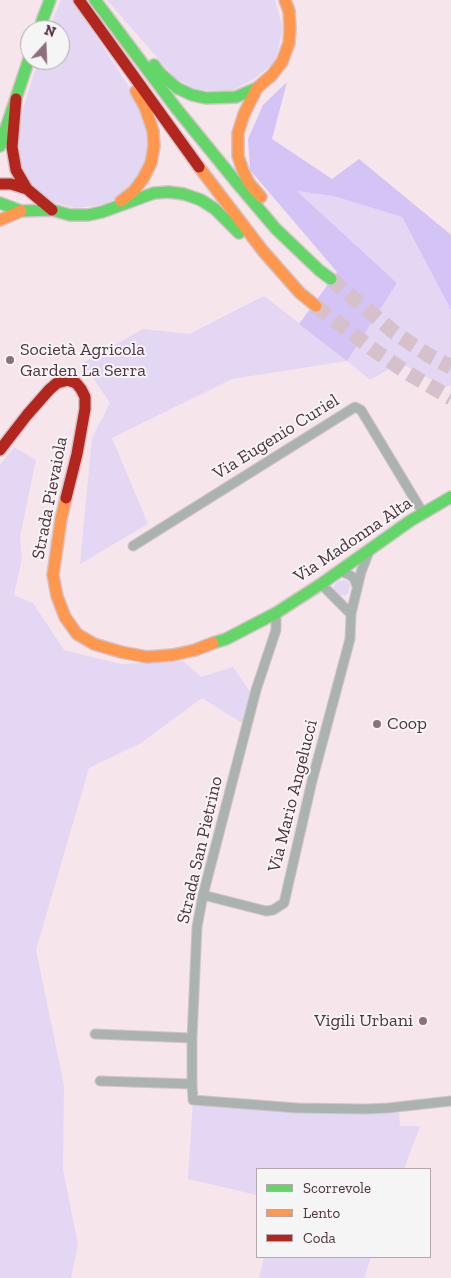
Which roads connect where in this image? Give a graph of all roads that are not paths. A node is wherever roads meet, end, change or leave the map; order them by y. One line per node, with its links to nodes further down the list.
1 (49, 0): 5 (main road)
2 (285, 0): 7 (main road)
3 (96, 1): 7 (main road); 17 (main road)
4 (86, 8): 13 (main road); 19 (main road)
5 (42, 20)
6 (25, 70): 8 (main road)
7 (257, 88): 17 (main road)
8 (16, 99): 9 (main road); 11 (main road)
9 (0, 146)
10 (0, 184): 11 (main road)
11 (27, 189): 15 (main road)
12 (0, 203): 14 (main road)
13 (116, 206): 15 (main road); 19 (main road)
14 (21, 210): 15 (main road); 16 (main road)
15 (52, 210)
16 (0, 220)
17 (320, 270): 18 (main road)
18 (331, 279)
19 (300, 293): 20 (main road)
20 (316, 306)
21 (0, 450): 29 (main road, Strada Pievaiola)
22 (451, 497): 23 (main road, Via Madonna Alta)
23 (423, 513): 24 (street, Via Eugenio Curiel); 25 (main road, Via Madonna Alta)
24 (133, 546)
25 (371, 549): 26 (main road, Via Madonna Alta); 28 (street, Via Mario Angelucci)
26 (340, 570): 27 (main road, Via Madonna Alta); 28 (street)
27 (321, 584): 29 (main road, Via Madonna Alta); 30 (street)
28 (357, 586): 30 (street, Via Mario Angelucci)
29 (276, 613): 31 (street, Strada San Pietrino)
30 (351, 614): 31 (street, Via Mario Angelucci)
31 (203, 895): 33 (street, Strada San Pietrino)
32 (95, 1034): 33 (street)
33 (192, 1038): 35 (street, Strada San Pietrino)
34 (100, 1081): 35 (street)
35 (192, 1084): 36 (street, Strada San Pietrino)
36 (451, 1101)

